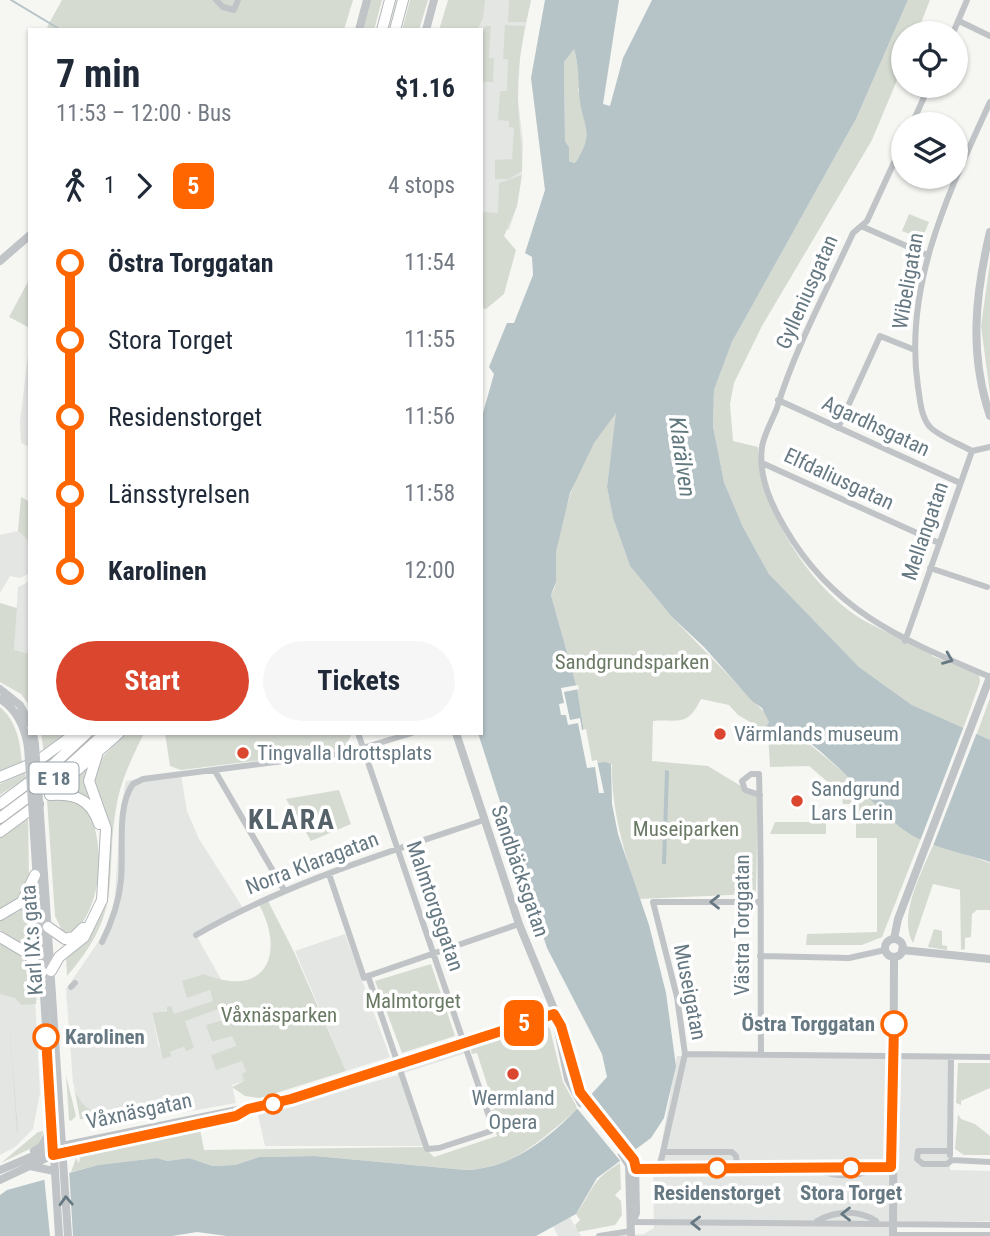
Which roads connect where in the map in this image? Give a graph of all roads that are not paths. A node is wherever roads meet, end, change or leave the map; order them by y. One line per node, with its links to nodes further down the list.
1 (216, 0): 2 (street)
2 (239, 0)
3 (367, 0): 10 (street)
4 (390, 0): 11 (highway)
5 (403, 0): 12 (highway)
6 (434, 0): 13 (street)
7 (967, 0): 8 (street)
8 (959, 21)
9 (968, 25): 14 (street)
10 (360, 28)
11 (383, 28)
12 (396, 28)
13 (427, 28)
14 (990, 36)
15 (990, 102): 20 (street, Wibeligatan)
16 (891, 169): 17 (street, Gylleniusgatan)
17 (861, 226): 20 (street); 23 (street, Gylleniusgatan)
18 (990, 232): 24 (street)
19 (28, 237): 21 (street)
20 (927, 255): 22 (street, Wibeligatan)
21 (0, 261)
22 (915, 350): 25 (street); 27 (street, Wibeligatan)
23 (778, 400): 25 (street, Agardhsgatan); 28 (street, Gylleniusgatan)
24 (990, 416)
25 (838, 428): 29 (street, Agardhsgatan)
26 (990, 447): 27 (street)
27 (972, 451): 29 (street, Mellangatan)
28 (762, 463): 30 (street, Elfdaliusgatan); 33 (street)
29 (960, 483): 30 (street, Mellangatan)
30 (939, 543): 31 (street, Mellangatan)
31 (930, 568): 32 (street); 33 (street, Mellangatan)
32 (987, 587)
33 (905, 641): 34 (street, one-way to 34)
34 (990, 677): 68 (street)
35 (0, 689): 37 (street)
36 (0, 699): 46 (street, Karl IX:s gata)
37 (28, 720)
38 (33, 735): 46 (street, Karl IX:s gata)
39 (73, 735): 50 (highway)
40 (85, 735): 53 (highway, E 18)
41 (103, 735): 55 (highway, E 18)
42 (117, 735): 48 (highway)
43 (358, 735): 47 (street, Malmtorgsgatan)
44 (406, 735): 47 (street)
45 (457, 735): 56 (street, Sandbäcksgatan)
46 (32, 746): 54 (street, Karl IX:s gata, bridge)
47 (362, 750): 49 (street); 58 (street, Malmtorgsgatan)
48 (97, 755): 51 (highway); 76 (highway)
49 (215, 771): 61 (street); 69 (street)
50 (0, 777)
51 (50, 795): 57 (highway); 65 (highway)
52 (760, 795): 62 (street, Västra Torggatan)
53 (0, 804)
54 (36, 816): 60 (street, Karl IX:s gata); 65 (street, Karl IX:s gata)
55 (0, 818)
56 (484, 820): 58 (street, Norra Klaragatan); 64 (street, Sandbäcksgatan)
57 (0, 832)
58 (398, 850): 59 (street, Norra Klaragatan); 72 (street, Malmtorgsgatan)
59 (329, 874): 61 (street, Norra Klaragatan); 77 (street)
60 (35, 875): 63 (highway); 76 (street, Karl IX:s gata)
61 (284, 890): 66 (street, Norra Klaragatan)
62 (759, 902): 73 (street, Västra Torggatan); 80 (street, Museigatan, one-way to 80)
63 (0, 915)
64 (519, 924): 72 (street); 78 (street, Sandbäcksgatan)
65 (48, 927): 76 (street, Karl IX:s gata)
66 (196, 935)
67 (0, 937): 76 (highway)
68 (894, 939): 70 (street); 71 (street)
69 (102, 942)
70 (885, 950): 73 (street); 74 (street)
71 (902, 950): 74 (street); 75 (street)
72 (433, 954): 77 (street); 79 (street, Malmtorgsgatan)
73 (760, 956): 81 (street, Västra Torggatan)
74 (894, 957): 82 (street)
75 (990, 959)
76 (47, 972): 87 (street, Karl IX:s gata); 88 (street, Karl IX:s gata)
77 (368, 976): 85 (street)
78 (555, 1017): 79 (street, Våxnäsgatan); 100 (street, Sandbäcksgatan)
79 (464, 1043): 85 (street, Våxnäsgatan); 85 (street, Malmtorgsgatan)
80 (685, 1054): 81 (street); 93 (street, Museigatan)
81 (761, 1054): 82 (street)
82 (894, 1055): 83 (street); 97 (street)
83 (951, 1057): 84 (street); 91 (street)
84 (990, 1057)
85 (399, 1064): 86 (street, Våxnäsgatan)
86 (248, 1109): 89 (street, Våxnäsgatan); 90 (street, Våxnäsgatan)
87 (62, 1128): 89 (street); 90 (street, Karl IX:s gata)
88 (51, 1129): 92 (street, Karl IX:s gata); 95 (street)
89 (94, 1138): 90 (street, Våxnäsgatan)
90 (64, 1149): 92 (street, Våxnäsgatan); 109 (street, Karl IX:s gata, one-way to 90)
91 (950, 1151): 94 (street); 94 (street)
92 (53, 1152): 95 (street, Våxnäsgatan); 102 (street, Karl IX:s gata)
93 (663, 1152): 98 (street); 99 (street)
94 (952, 1160): 96 (street)
95 (25, 1162): 101 (street, Våxnäsgatan); 102 (street); 103 (street, Våxnäsgatan)
96 (990, 1162)
97 (891, 1167): 99 (street); 104 (street)
98 (668, 1168): 99 (street); 100 (street)
99 (737, 1168)
100 (632, 1169): 106 (street)
101 (0, 1170)
102 (54, 1171): 108 (street, Karl IX:s gata)
103 (0, 1180)
104 (893, 1222): 105 (street); 106 (street, one-way to 106); 111 (street)
105 (990, 1225)
106 (632, 1227): 110 (street)
107 (990, 1235): 111 (street)
108 (59, 1236)
109 (68, 1236)
110 (599, 1236)
111 (893, 1236)

